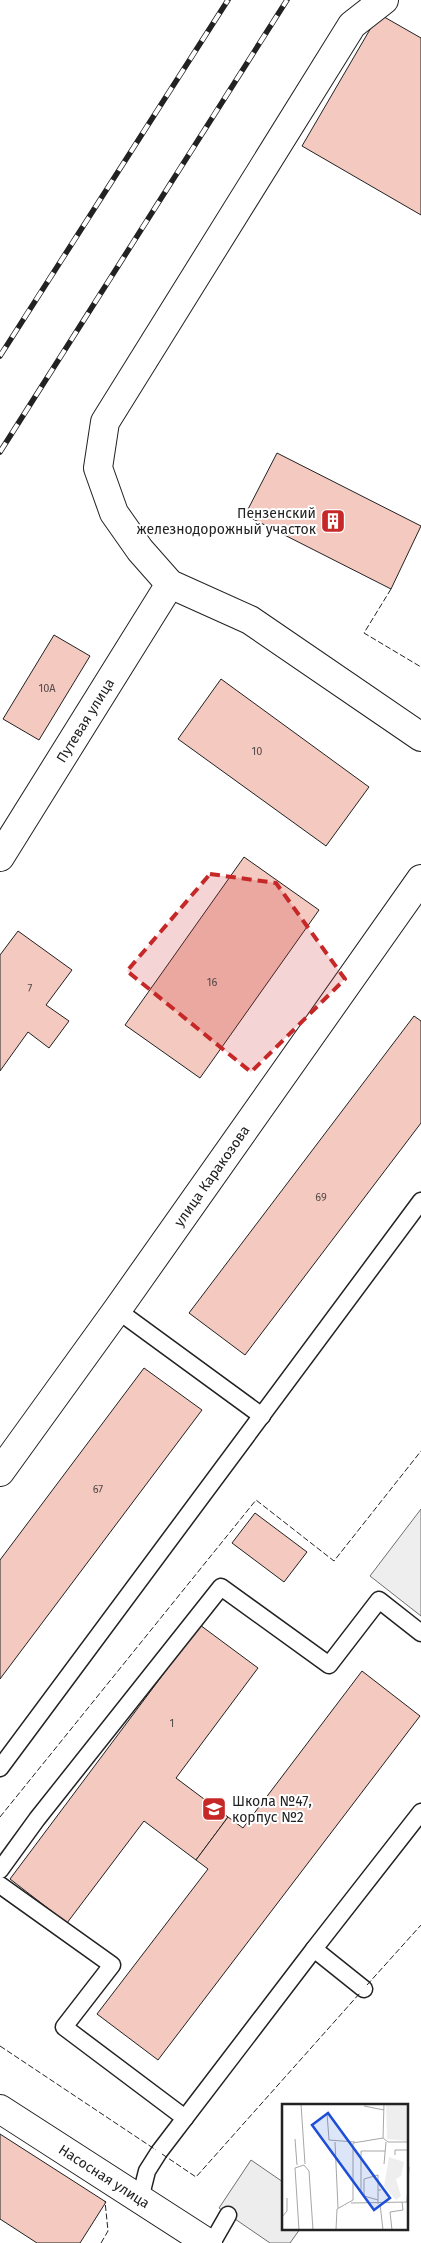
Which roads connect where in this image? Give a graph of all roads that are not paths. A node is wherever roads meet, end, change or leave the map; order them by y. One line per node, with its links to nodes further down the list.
1 (384, 0): 2 (street)
2 (170, 584): 3 (street); 4 (street, Путевая улица)
3 (421, 737)
4 (0, 856)
5 (421, 879): 7 (street, улица Каракозова)
6 (421, 1201): 8 (lane)
7 (117, 1310): 8 (lane); 9 (street, улица Каракозова)
8 (262, 1416): 11 (lane)
9 (0, 1472)
10 (421, 1633): 13 (lane)
11 (0, 1768)
12 (421, 1812): 15 (lane)
13 (0, 1870)
14 (0, 1885): 18 (lane)
15 (314, 1949): 16 (lane); 18 (lane)
16 (364, 1989)
17 (0, 2109): 19 (street, Насосная улица)
18 (185, 2118): 19 (lane)
19 (140, 2199): 21 (street, Насосная улица)
20 (228, 2214): 22 (lane)
21 (175, 2234): 22 (street, Насосная улица)
22 (210, 2243)

